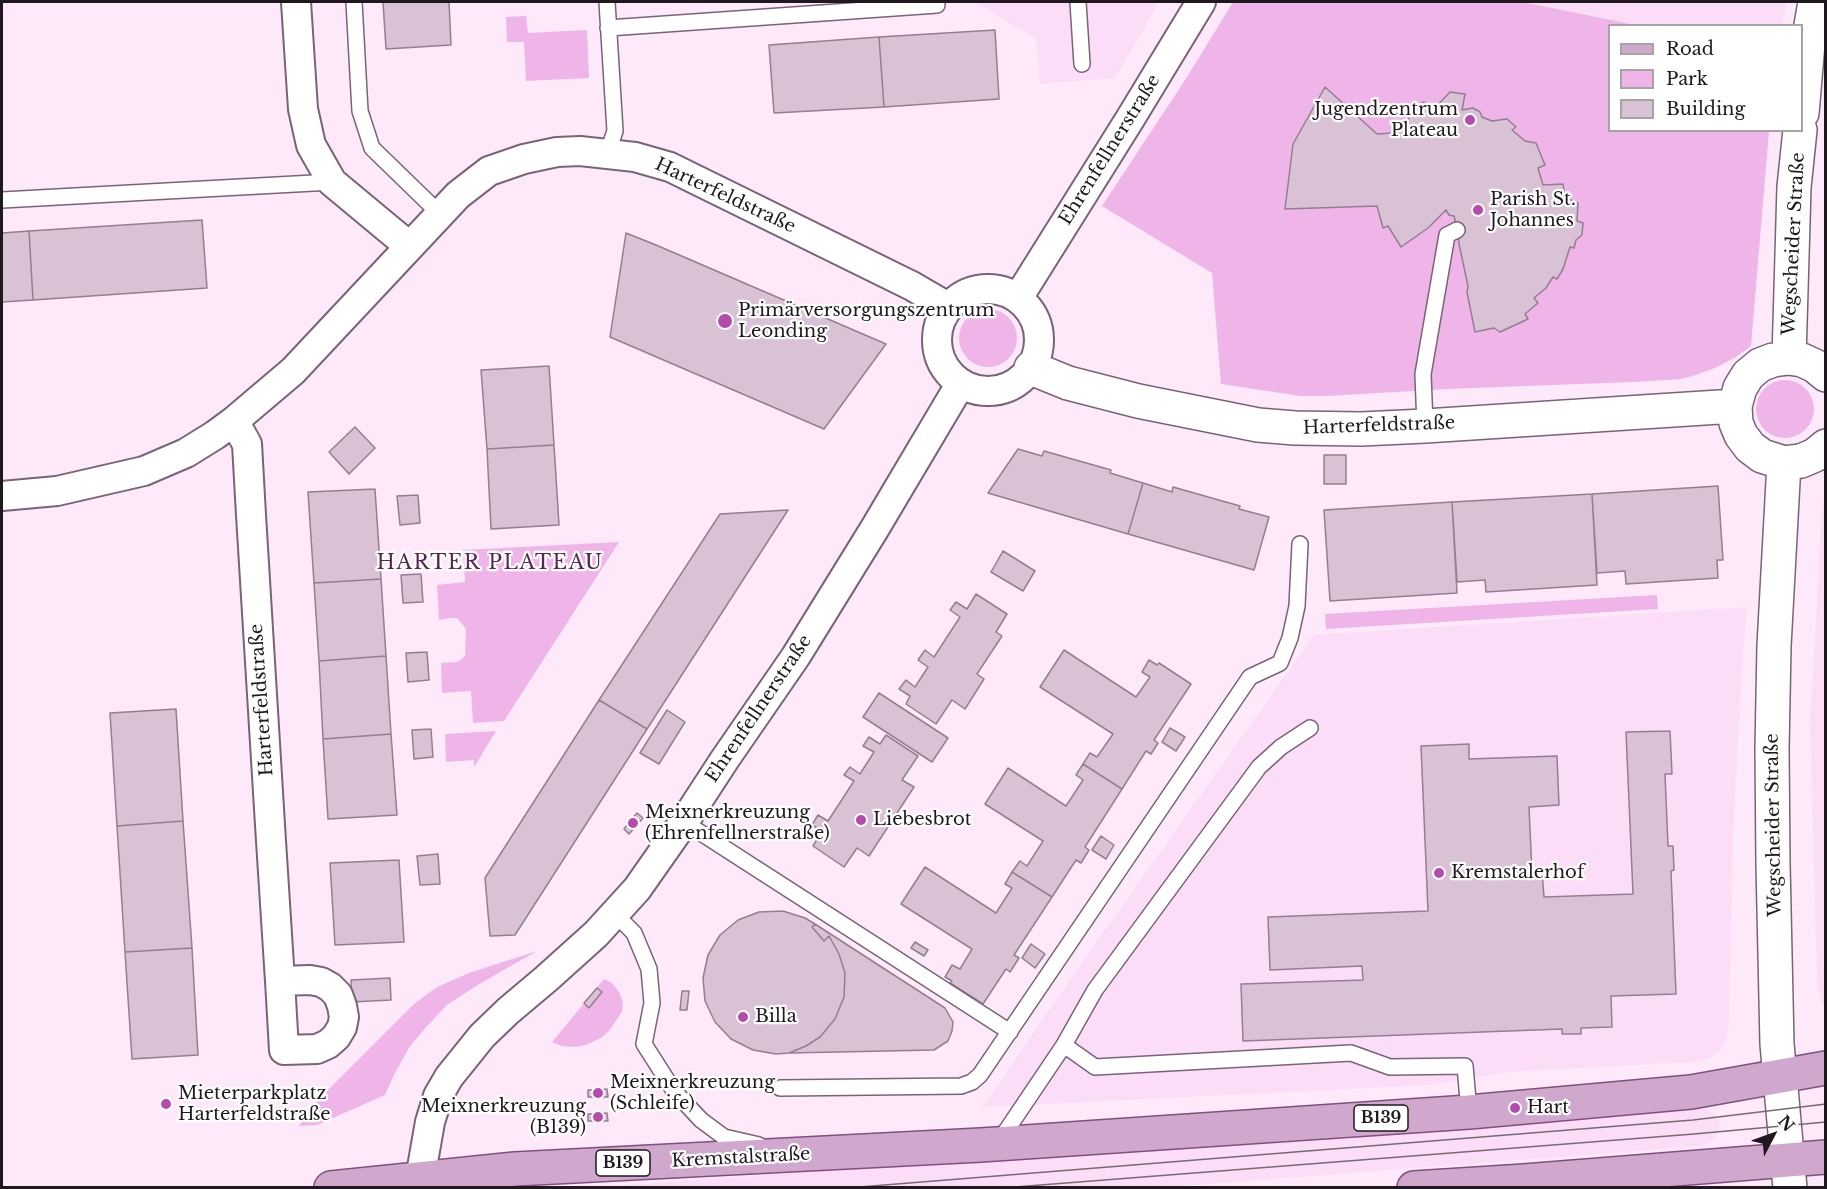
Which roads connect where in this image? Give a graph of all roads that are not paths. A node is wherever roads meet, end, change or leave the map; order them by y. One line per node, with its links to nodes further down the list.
1 (296, 2): 13 (street)
2 (354, 2): 15 (lane)
3 (607, 2): 8 (lane)
4 (1078, 2): 9 (lane)
5 (1201, 2): 18 (street, Ehrenfellnerstraße)
6 (1815, 2): 10 (street)
7 (937, 5): 8 (lane)
8 (609, 28): 12 (lane)
9 (1083, 64)
10 (1803, 101)
11 (1800, 132): 20 (street, Wegscheider Straße)
12 (607, 154): 15 (street, Harterfeldstraße); 19 (street, Harterfeldstraße)
13 (332, 182): 14 (lane); 17 (street)
14 (2, 200)
15 (440, 214): 17 (street, Harterfeldstraße)
16 (1457, 230): 26 (lane)
17 (409, 246): 25 (street, Harterfeldstraße)
18 (1018, 298): 19 (street); 21 (street)
19 (948, 306): 23 (street)
20 (1789, 358): 22 (street); 24 (street)
21 (1031, 368): 23 (street); 26 (street, Harterfeldstraße)
22 (1826, 375)
23 (961, 383): 32 (street, Ehrenfellnerstraße)
24 (1735, 406): 26 (street, Harterfeldstraße); 28 (street)
25 (234, 421): 29 (street, Harterfeldstraße); 34 (street, Harterfeldstraße)
26 (1425, 426)
27 (1826, 446): 28 (street)
28 (1784, 463): 38 (street, Wegscheider Straße)
29 (2, 496)
30 (1300, 544): 35 (lane)
31 (1310, 728): 36 (lane)
32 (684, 822): 33 (street, Ehrenfellnerstraße); 35 (lane)
33 (615, 914): 42 (lane); 45 (street, Ehrenfellnerstraße)
34 (280, 981)
35 (1010, 1032): 39 (lane)
36 (1064, 1045): 40 (lane); 41 (lane)
37 (1826, 1068): 38 (main road, B139)
38 (1780, 1076): 40 (main road, B139); 44 (street, Wegscheider Straße)
39 (780, 1089)
40 (1469, 1112): 41 (main road, B139)
41 (998, 1143): 42 (main road, B139)
42 (828, 1153): 45 (main road, Kremstalstraße / B139)
43 (1826, 1157): 44 (main road)
44 (1789, 1174): 47 (main road)
45 (419, 1183): 46 (main road, Kremstalstraße / B139)
46 (331, 1188)
47 (1414, 1188)

